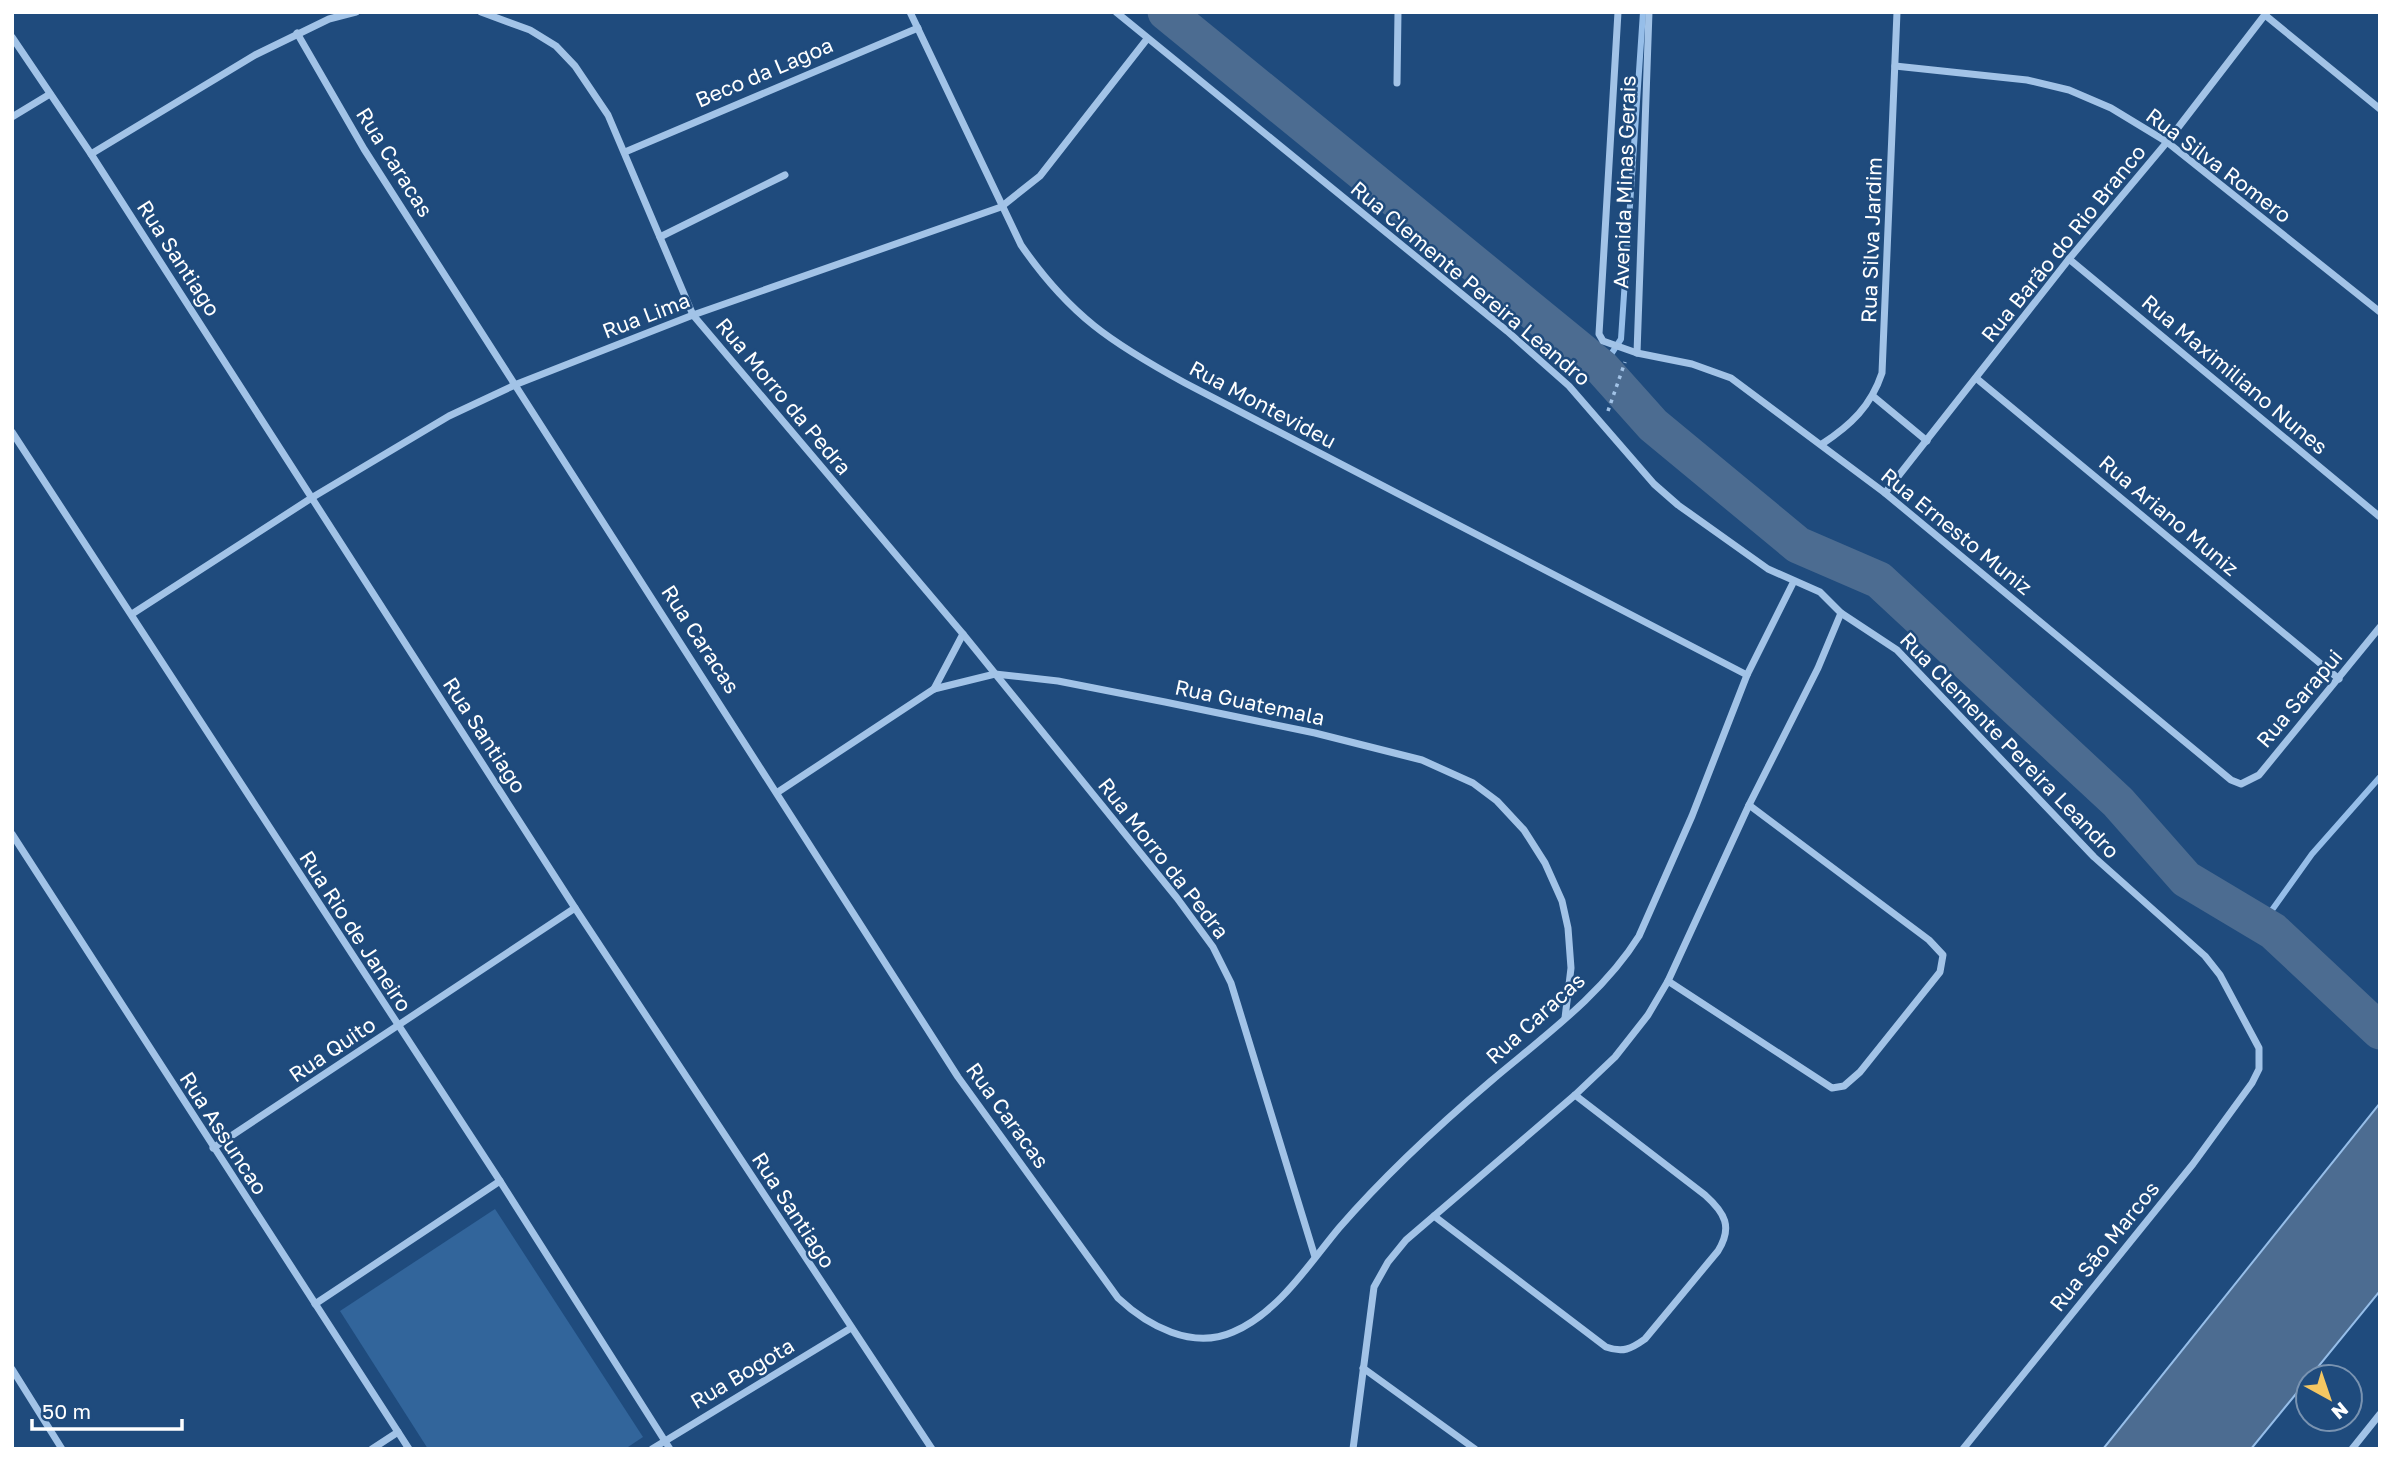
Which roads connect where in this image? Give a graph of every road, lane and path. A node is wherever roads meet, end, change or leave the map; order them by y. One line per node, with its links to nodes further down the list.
1 (356, 12): 11 (street)
2 (481, 12): 20 (street, Rua Morro da Pedra)
3 (910, 12): 10 (street, Rua Montevideu)
4 (1116, 12): 13 (street, Rua Clemente Pereira Leandro)
5 (1398, 12): 15 (street)
6 (1618, 12): 28 (street, Avenida Minas Gerais)
7 (1649, 12): 29 (street, Avenida Minas Gerais)
8 (1897, 12): 14 (street, Rua Silva Jardim)
9 (2266, 14): 17 (street); 19 (street, Rua Barão do Rio Branco)
10 (918, 27): 20 (street, Beco da Lagoa); 23 (street, Rua Montevideu)
11 (297, 33): 21 (street); 32 (street, Rua Caracas)
12 (12, 37): 16 (street, Rua Santiago)
13 (1147, 39): 23 (street, Rua Lima); 41 (street, Rua Clemente Pereira Leandro)
14 (1895, 66): 19 (street, Rua Silva Romero); 33 (street, Rua Silva Jardim)
15 (1397, 83)
16 (50, 94): 18 (street); 21 (street, Rua Santiago)
17 (2380, 109)
18 (12, 117)
19 (2167, 142): 25 (street, Rua Barão do Rio Branco); 26 (street, Rua Silva Romero)
20 (625, 152): 24 (street, Rua Morro da Pedra)
21 (91, 154): 39 (street, Rua Santiago)
22 (785, 176): 24 (street)
23 (1000, 207): 27 (street, Rua Lima); 47 (street, Rua Montevideu)
24 (660, 237): 27 (street, Rua Morro da Pedra)
25 (2068, 259): 31 (street, Rua Barão do Rio Branco); 40 (street, Rua Maximiliano Nunes)
26 (2380, 312)
27 (693, 315): 32 (street, Rua Lima); 45 (street, Rua Morro da Pedra)
28 (1603, 341): 29 (street, Rua Ernesto Muniz)
29 (1637, 353): 37 (street, Rua Ernesto Muniz)
30 (1626, 359): 34 (path)
31 (1976, 378): 36 (street, Rua Barão do Rio Branco); 48 (street, Rua Ariano Muniz)
32 (517, 384): 39 (street, Rua Lima); 51 (street, Rua Caracas)
33 (1874, 397): 36 (street); 37 (street, Rua Silva Jardim)
34 (1607, 413)
35 (12, 432): 43 (street, Rua Rio de Janeiro)
36 (1927, 441): 38 (street, Rua Barão do Rio Branco)
37 (1822, 444): 38 (street, Rua Ernesto Muniz)
38 (1885, 494): 50 (street, Rua Ernesto Muniz)
39 (313, 498): 43 (street, Rua Lima); 54 (street, Rua Santiago)
40 (2380, 517)
41 (1793, 583): 42 (street, Rua Clemente Pereira Leandro); 47 (street, Rua Caracas)
42 (1841, 613): 52 (street); 58 (street, Rua Clemente Pereira Leandro)
43 (132, 614): 57 (street, Rua Rio de Janeiro)
44 (2380, 628): 48 (street, Rua Sarapui)
45 (963, 634): 46 (street, Rua Morro da Pedra); 49 (street)
46 (995, 674): 49 (street, Rua Guatemala); 56 (street, Rua Guatemala); 63 (street, Rua Morro da Pedra)
47 (1747, 675): 56 (street, Rua Caracas)
48 (2339, 679): 50 (street, Rua Sarapui)
49 (934, 689): 51 (street, Rua Guatemala)
50 (2241, 784)
51 (778, 792): 63 (street, Rua Caracas)
52 (1749, 805): 55 (street); 55 (street)
53 (12, 834): 60 (street, Rua Assuncao)
54 (575, 908): 57 (street, Rua Quito); 65 (street, Rua Santiago)
55 (1668, 981): 59 (street)
56 (1564, 1019): 63 (street, Rua Caracas)
57 (397, 1027): 60 (street, Rua Quito); 61 (street, Rua Rio de Janeiro)
58 (2261, 1057): 79 (street, Rua Sāo Marcos)
59 (1575, 1095): 62 (street); 62 (street)
60 (213, 1148): 64 (street, Rua Assuncao)
61 (500, 1181): 64 (street); 70 (street, Rua Rio de Janeiro)
62 (1434, 1216): 66 (street)
63 (1315, 1256)
64 (315, 1304): 69 (street, Rua Assuncao)
65 (851, 1328): 70 (street, Rua Bogota); 76 (street, Rua Santiago)
66 (1363, 1368): 77 (street); 78 (street)
67 (12, 1369): 71 (street)
68 (2380, 1414): 80 (street)
69 (398, 1432): 72 (street); 73 (street, Rua Assuncao)
70 (665, 1440): 74 (street, Rua Bogota); 75 (street, Rua Rio de Janeiro)
71 (61, 1449)
72 (372, 1449)
73 (409, 1449)
74 (652, 1449)
75 (670, 1449)
76 (932, 1449)
77 (1353, 1449)
78 (1475, 1449)
79 (1963, 1449)
80 (2352, 1449)

